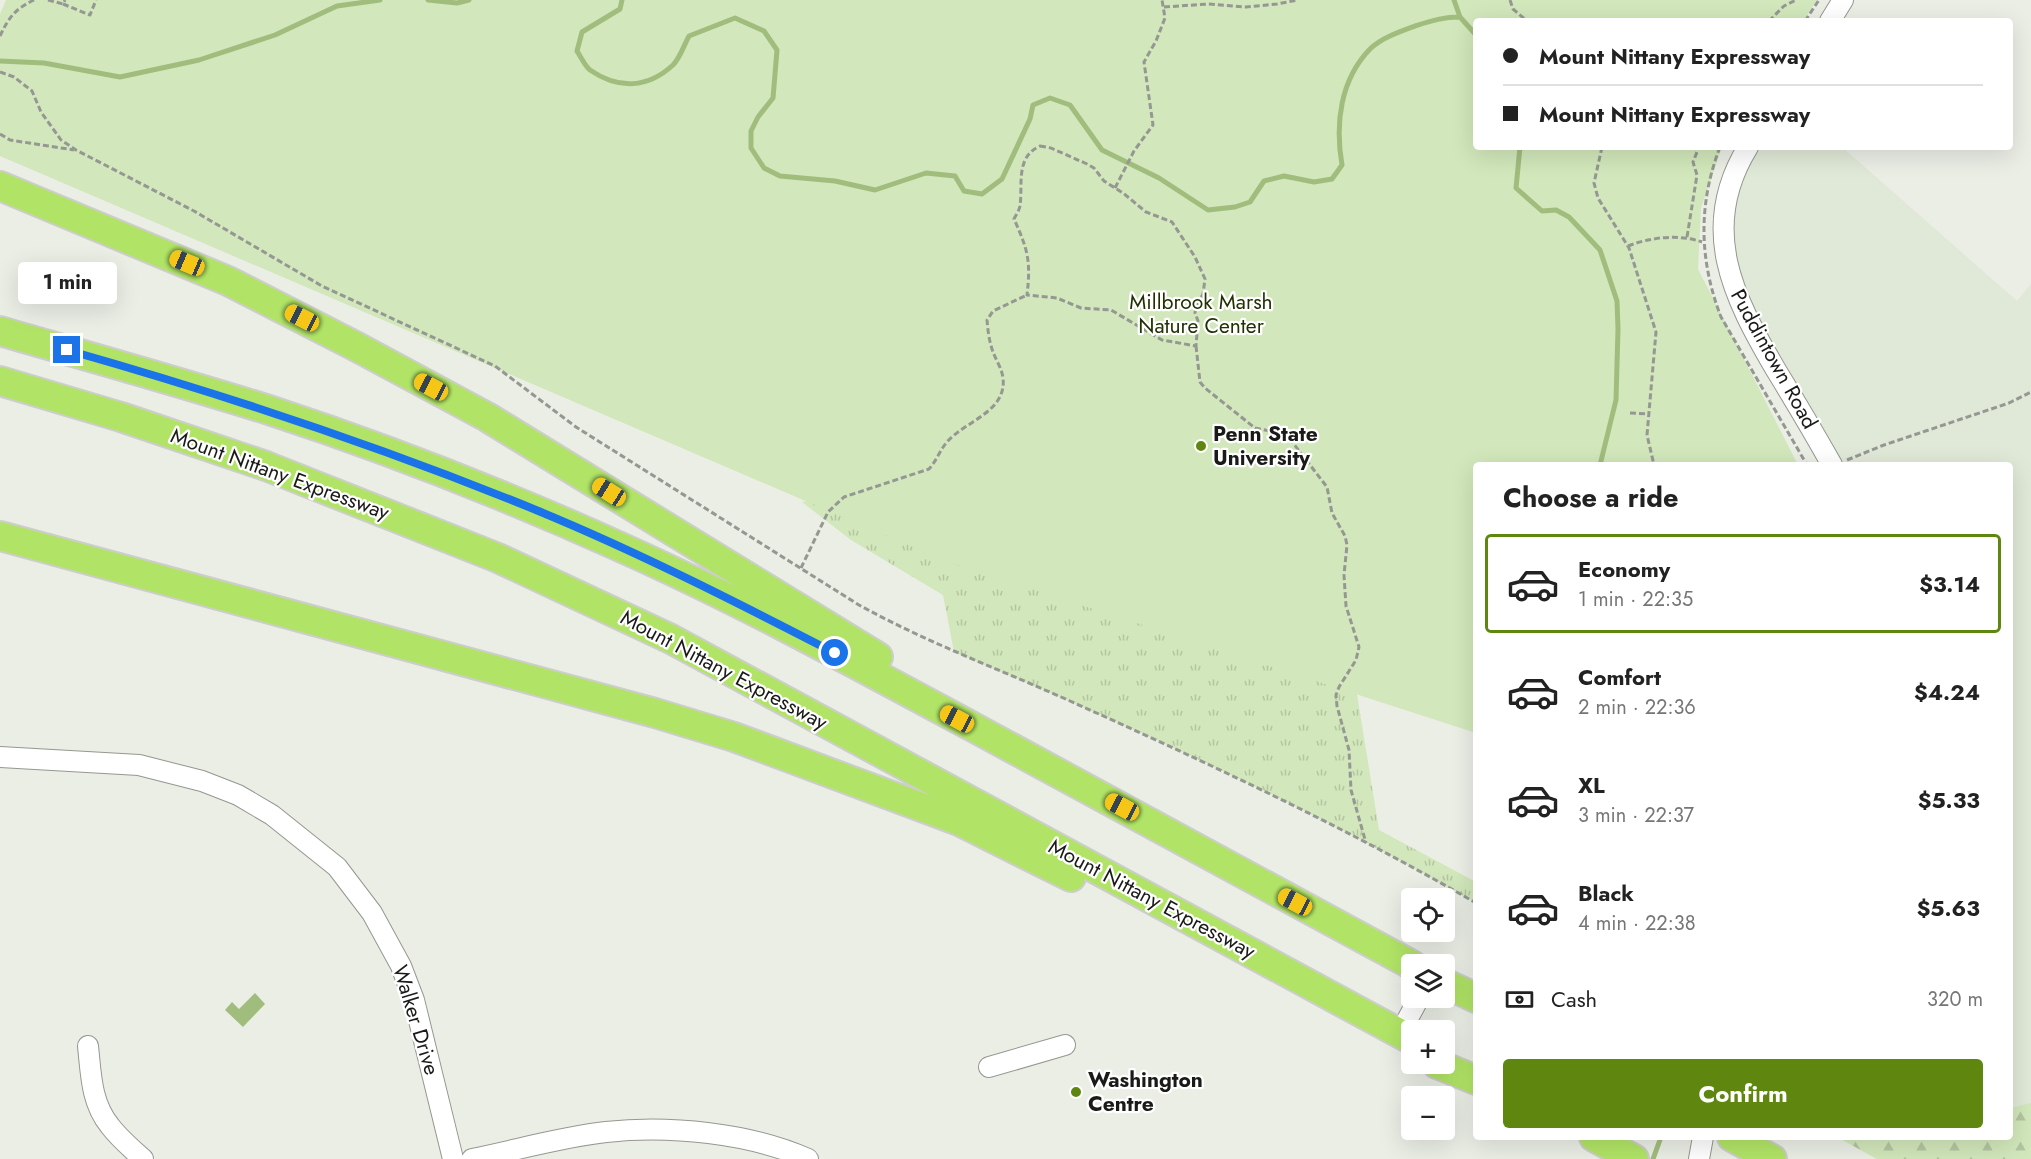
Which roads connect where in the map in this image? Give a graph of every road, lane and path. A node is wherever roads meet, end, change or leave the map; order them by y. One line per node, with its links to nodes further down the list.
1 (34, 0): 16 (path)
2 (48, 0): 10 (path)
3 (96, 0): 10 (path)
4 (1162, 0): 11 (path)
5 (1298, 0): 11 (path)
6 (1510, 0): 12 (path)
7 (1796, 0): 13 (path)
8 (1819, 0): 14 (path)
9 (1844, 0): 15 (street)
10 (64, 2)
11 (1164, 7): 24 (path)
12 (1524, 18)
13 (1771, 18)
14 (1807, 18)
15 (1832, 18)
16 (0, 36)
17 (0, 72): 19 (path)
18 (0, 134): 19 (path)
19 (76, 150): 39 (path)
20 (1601, 150): 27 (path)
21 (1698, 150): 25 (path)
22 (1747, 150): 36 (street, Puddintown Road)
23 (0, 186): 42 (highway)
24 (1114, 188): 28 (path); 30 (path)
25 (1687, 237): 26 (path); 27 (path)
26 (1703, 242)
27 (1628, 246): 34 (path)
28 (1027, 295): 30 (path); 39 (path)
29 (0, 331): 42 (highway)
30 (1196, 346): 41 (path)
31 (0, 381): 47 (highway, Mount Nittany Expressway)
32 (2031, 392): 37 (path)
33 (1630, 413): 34 (path)
34 (1649, 414): 35 (path)
35 (1653, 462)
36 (1835, 462)
37 (1841, 462)
38 (0, 536): 48 (highway)
39 (801, 568): 41 (path)
40 (0, 757): 61 (street, Walker Drive)
41 (1366, 843): 43 (path)
42 (1257, 881): 44 (highway)
43 (1473, 901)
44 (1401, 959)
45 (1455, 988): 46 (highway)
46 (1473, 996)
47 (1401, 1038)
48 (1401, 1041)
49 (1065, 1045): 52 (street)
50 (88, 1046): 60 (street)
51 (1455, 1064): 54 (highway)
52 (989, 1067)
53 (1455, 1071): 55 (highway)
54 (1473, 1073)
55 (1473, 1079)
56 (1599, 1140): 64 (highway)
57 (1702, 1140): 65 (street)
58 (1738, 1140): 59 (highway)
59 (1765, 1155)
60 (143, 1159)
61 (453, 1159)
62 (472, 1159): 63 (street)
63 (808, 1159)
64 (1634, 1159)
65 (1699, 1159)

